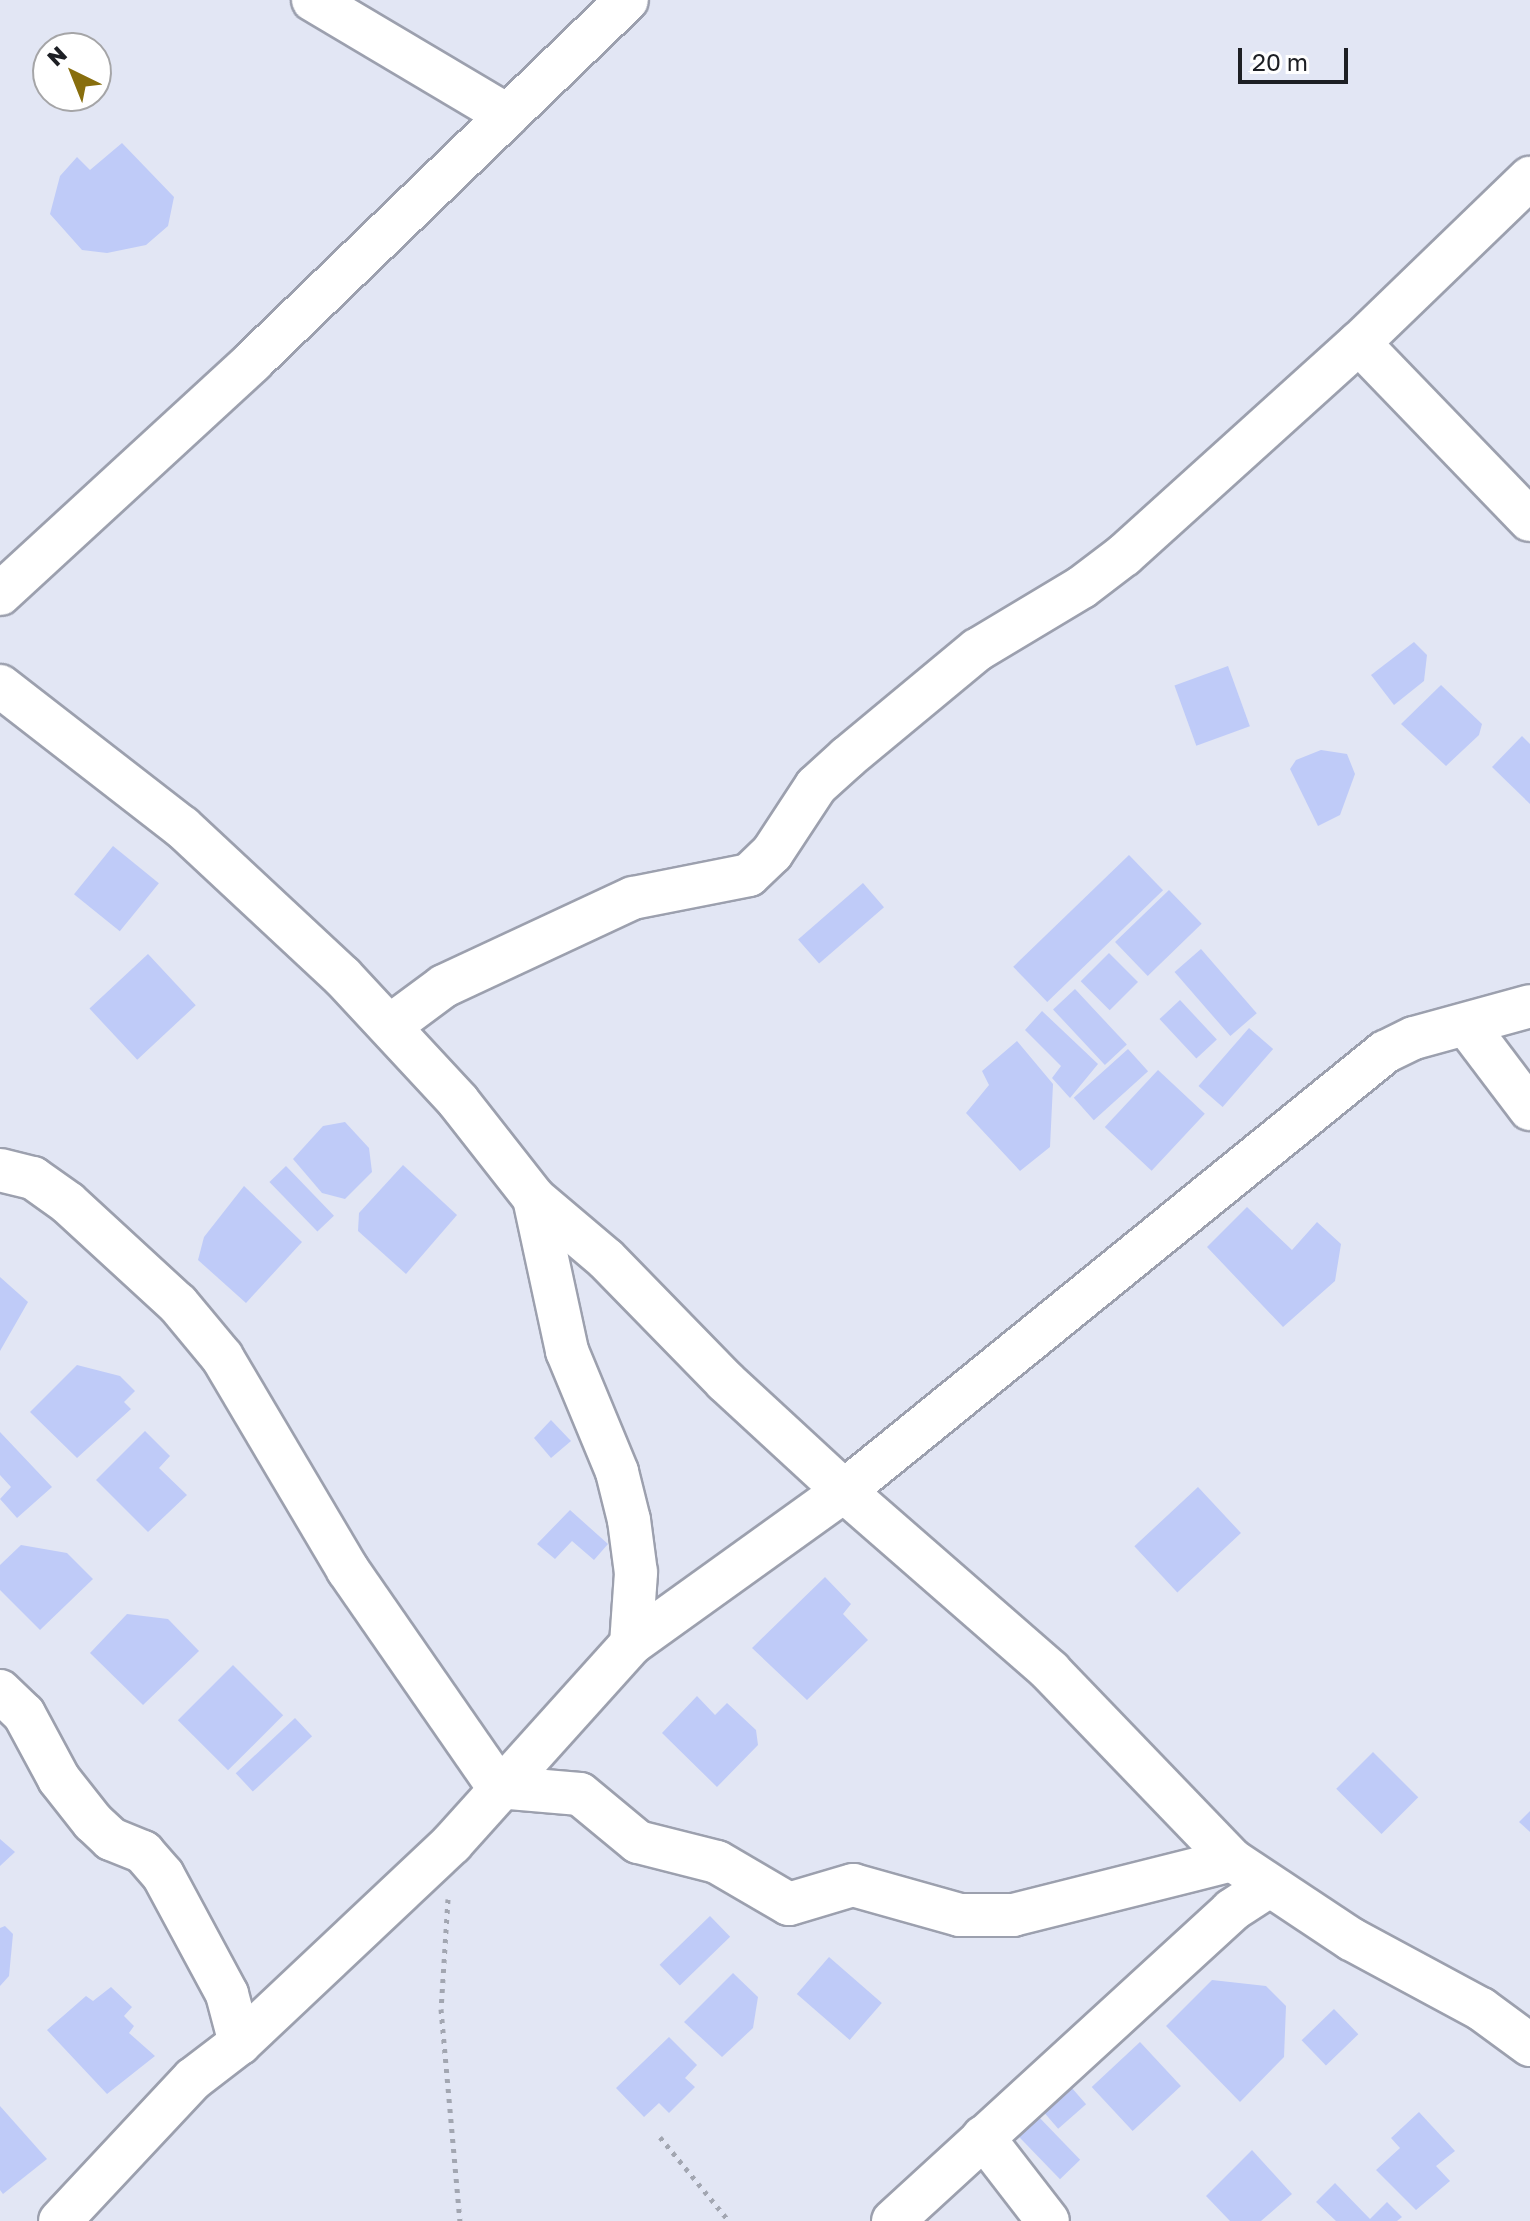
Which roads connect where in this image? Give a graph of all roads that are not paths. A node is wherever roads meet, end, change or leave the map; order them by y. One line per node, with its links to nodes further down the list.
1 (313, 0): 3 (street)
2 (627, 0): 3 (street)
3 (507, 115): 7 (street)
4 (1530, 178): 5 (street)
5 (1359, 343): 6 (street); 10 (street)
6 (1530, 520)
7 (0, 594)
8 (0, 686): 10 (street)
9 (1530, 1006): 11 (street)
10 (390, 1026): 14 (street)
11 (1468, 1027): 12 (street); 15 (street)
12 (1530, 1109)
13 (0, 1170): 18 (street)
14 (534, 1198): 15 (street); 16 (street)
15 (844, 1491): 16 (street); 19 (street)
16 (631, 1644): 18 (street)
17 (0, 1691): 21 (street)
18 (498, 1787): 19 (street); 21 (street)
19 (1232, 1860): 20 (street)
20 (1269, 1886): 22 (street); 23 (street)
21 (240, 2043): 24 (street)
22 (1530, 2045)
23 (983, 2137): 25 (street); 26 (street)
24 (60, 2221)
25 (893, 2221)
26 (1048, 2221)

